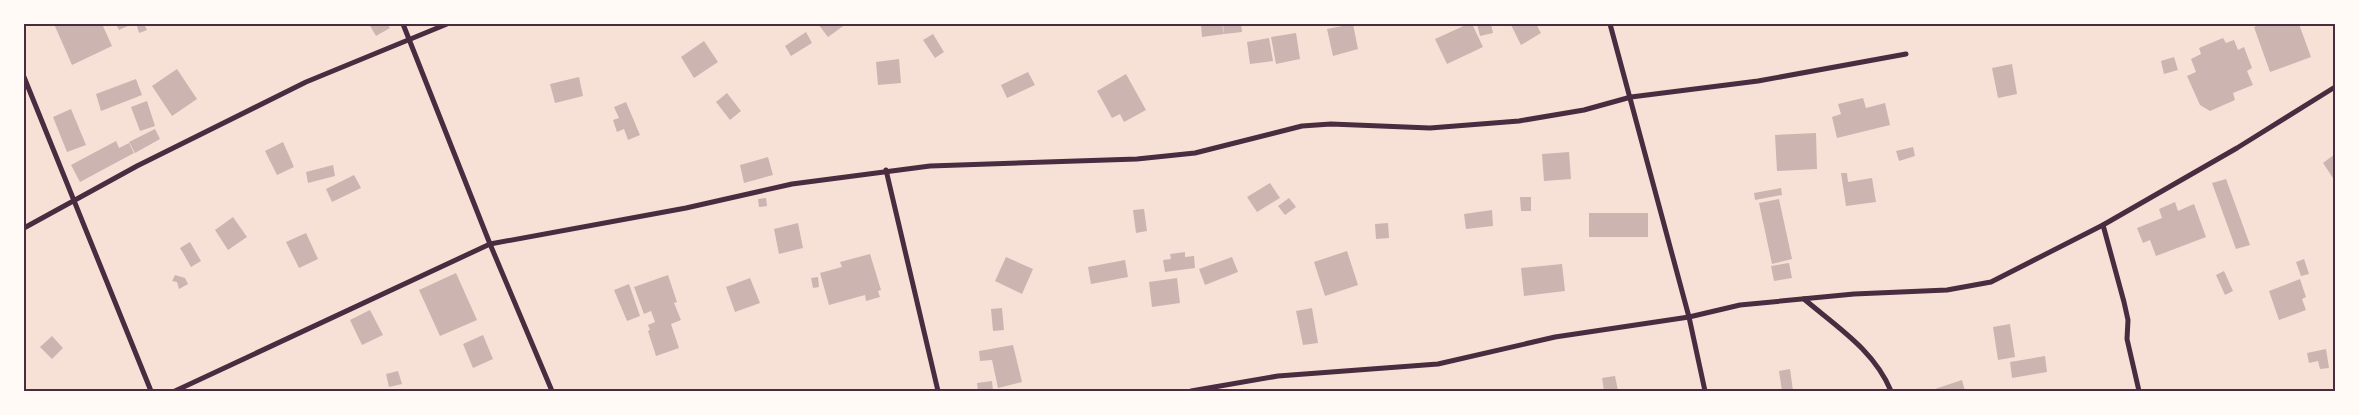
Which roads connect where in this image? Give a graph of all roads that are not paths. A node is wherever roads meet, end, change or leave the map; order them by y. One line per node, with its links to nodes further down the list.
1 (403, 24): 4 (street)
2 (447, 24): 4 (street)
3 (1610, 24): 8 (street)
4 (408, 40): 10 (street); 13 (street)
5 (1906, 54): 8 (street)
6 (24, 77): 10 (street)
7 (2335, 87): 11 (street)
8 (1631, 97): 9 (street); 15 (street)
9 (886, 170): 13 (street); 19 (street)
10 (73, 202): 12 (street); 16 (street)
11 (2103, 225): 14 (street); 23 (street)
12 (24, 228)
13 (490, 244): 17 (street); 18 (street)
14 (1804, 299): 15 (street); 22 (street)
15 (1689, 317): 20 (street); 21 (street)
16 (151, 391)
17 (175, 391)
18 (552, 391)
19 (938, 391)
20 (1191, 391)
21 (1705, 391)
22 (1891, 391)
23 (2139, 391)

